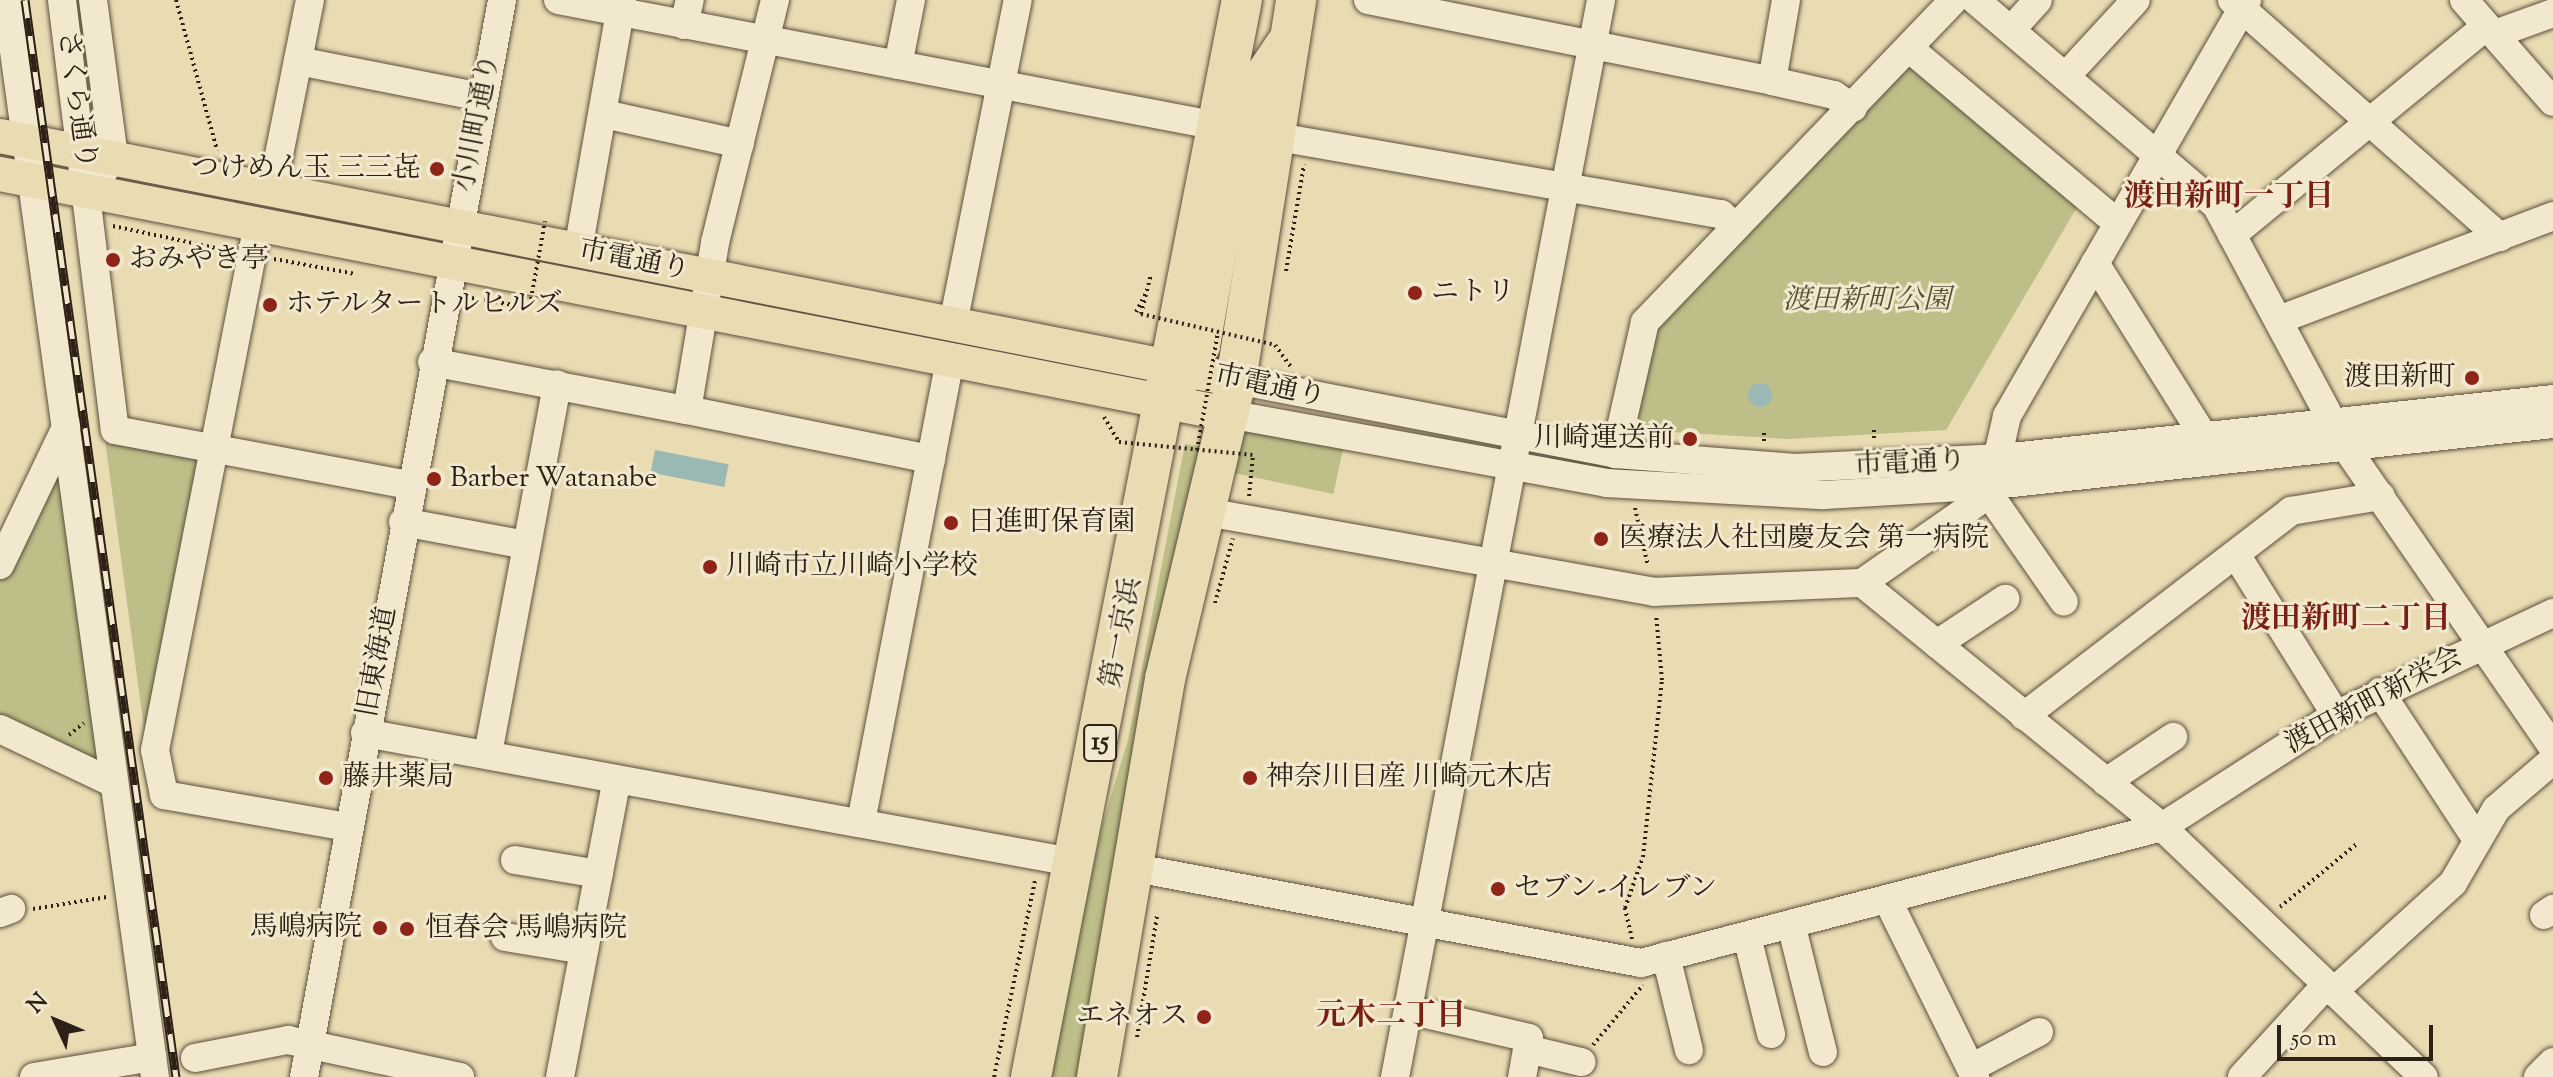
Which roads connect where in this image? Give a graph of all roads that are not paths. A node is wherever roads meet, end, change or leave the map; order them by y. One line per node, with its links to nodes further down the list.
1 (7, 0): 33 (street)
2 (62, 0): 43 (street, さくら通り)
3 (93, 0): 43 (street, さくら通り)
4 (310, 0): 29 (street)
5 (502, 0): 35 (street, 小川町通り)
6 (558, 0): 20 (street)
7 (775, 0): 26 (street)
8 (911, 0): 30 (street)
9 (1018, 0): 34 (street)
10 (1242, 0): 40 (highway, 第一京浜 / 15)
11 (1368, 0): 27 (street)
12 (1601, 0): 27 (street)
13 (1786, 0): 32 (street)
14 (1954, 0): 28 (street)
15 (1975, 0): 24 (street)
16 (2038, 0): 24 (street)
17 (2136, 0): 31 (street)
18 (2464, 0): 25 (street)
19 (2240, 3): 39 (street); 45 (street)
20 (621, 6): 22 (street); 38 (street)
21 (2545, 10): 25 (street)
22 (687, 12): 26 (street)
23 (1293, 17): 41 (highway, 第一京浜 / 15); 65 (main road)
24 (2011, 30): 31 (street)
25 (2491, 30): 36 (street); 39 (street)
26 (762, 39): 30 (street); 44 (street)
27 (1592, 44): 32 (street); 47 (street)
28 (1910, 49): 37 (street); 51 (street)
29 (298, 61): 35 (street); 48 (street)
30 (870, 64): 34 (street)
31 (2066, 76): 45 (street)
32 (1772, 81): 37 (street)
33 (8, 82): 42 (street)
34 (1000, 85): 40 (street); 62 (street)
35 (482, 97): 56 (street, 小川町通り)
36 (2553, 102)
37 (1853, 108): 53 (street)
38 (604, 114): 44 (street); 57 (street)
39 (2370, 122): 54 (street); 55 (street)
40 (1218, 126): 65 (highway, 第一京浜 / 15)
41 (1278, 137): 47 (street); 67 (highway, 第一京浜 / 15)
42 (13, 138): 43 (main road, 市電通り); 46 (street)
43 (84, 144): 48 (main road, 市電通り); 49 (street, さくら通り)
44 (740, 144): 59 (street)
45 (2158, 152): 51 (street); 54 (street)
46 (15, 177): 49 (main road, 市電通り); 71 (street)
47 (1563, 186): 53 (street); 76 (street)
48 (272, 190): 56 (main road, 市電通り)
49 (89, 192): 52 (main road, 市電通り); 75 (street)
50 (2553, 216): 55 (street)
51 (2117, 223): 58 (street)
52 (258, 224): 56 (main road, 市電通り); 75 (street)
53 (1735, 227): 77 (street)
54 (2232, 235): 61 (street)
55 (2500, 237): 61 (street)
56 (454, 247): 57 (main road, 市電通り); 60 (main road, 市電通り); 63 (street, 旧東海道)
57 (578, 250): 59 (main road, 市電通り)
58 (2095, 263): 74 (street); 79 (street)
59 (713, 276): 60 (street); 62 (main road, 市電通り)
60 (706, 314): 64 (main road, 市電通り); 70 (street)
61 (2281, 319): 73 (street)
62 (953, 324): 65 (main road, 市電通り)
63 (432, 362): 66 (street); 80 (street, 旧東海道)
64 (949, 363): 69 (main road, 市電通り); 78 (street)
65 (1180, 369): 67 (main road, 市電通り); 69 (highway, 第一京浜 / 15)
66 (557, 384): 70 (street); 85 (street)
67 (1232, 397): 69 (main road, 市電通り); 76 (street, 市電通り); 82 (highway, 第一京浜 / 15)
68 (2553, 399): 73 (street, 市電通り)
69 (1165, 407): 112 (highway, 第一京浜 / 15)
70 (687, 410): 78 (street)
71 (68, 424): 84 (street); 105 (street)
72 (2553, 424): 73 (street, 市電通り)
73 (2340, 434): 74 (street, 市電通り); 79 (street, 市電通り); 81 (street)
74 (2203, 435): 79 (street, 市電通り)
75 (211, 448): 80 (street); 108 (street)
76 (1516, 449): 77 (street, 市電通り); 79 (street, 市電通り); 88 (street)
77 (1615, 454): 79 (street, 市電通り)
78 (931, 459): 107 (street)
79 (1995, 479): 89 (street); 91 (street)
80 (410, 485): 83 (street, 旧東海道)
81 (2381, 496): 86 (street); 94 (street)
82 (1206, 512): 88 (street); 113 (highway, 第一京浜 / 15)
83 (403, 522): 85 (street); 99 (street, 旧東海道)
84 (8, 526): 87 (street)
85 (526, 545): 102 (street)
86 (2237, 556): 96 (street); 97 (street)
87 (0, 565)
88 (1494, 565): 89 (street); 117 (street)
89 (1862, 583): 93 (street)
90 (2005, 599): 93 (street)
91 (2064, 602)
92 (2553, 613): 94 (street, 渡田新町新栄会)
93 (1937, 644): 97 (street)
94 (2480, 646): 95 (street, 渡田新町新栄会); 101 (street)
95 (2380, 692): 96 (street, 渡田新町新栄会); 110 (street)
96 (2336, 715): 109 (street, 渡田新町新栄会)
97 (2024, 716): 106 (street)
98 (0, 729): 105 (street)
99 (365, 733): 102 (street); 108 (street, 旧東海道)
100 (2173, 737): 106 (street)
101 (2553, 747)
102 (488, 754): 104 (street)
103 (2553, 760): 110 (street)
104 (617, 779): 107 (street); 114 (street)
105 (111, 782): 133 (street)
106 (2106, 782): 109 (street)
107 (861, 822): 112 (street)
108 (348, 827): 126 (street, 旧東海道)
109 (2162, 827): 115 (street, 渡田新町新栄会); 122 (street)
110 (2476, 838): 122 (street)
111 (515, 860): 114 (street)
112 (1059, 864): 141 (highway, 第一京浜 / 15)
113 (1130, 867): 117 (street); 136 (highway, 第一京浜 / 15)
114 (599, 874): 120 (street)
115 (1887, 899): 116 (street, 渡田新町新栄会); 134 (street)
116 (1791, 924): 118 (street, 渡田新町新栄会); 129 (street)
117 (1426, 925): 121 (street); 123 (street)
118 (1747, 936): 121 (street, 渡田新町新栄会); 125 (street)
119 (505, 937): 120 (street)
120 (584, 950): 140 (street)
121 (1654, 960): 128 (street)
122 (2330, 989): 135 (street); 144 (street)
123 (1409, 1010): 127 (street); 142 (street)
124 (2039, 1032): 134 (street)
125 (1771, 1034)
126 (310, 1048): 130 (street); 138 (street, 旧東海道); 139 (street)
127 (1527, 1049): 131 (street); 143 (street)
128 (1689, 1050)
129 (1823, 1052)
130 (195, 1058)
131 (1581, 1062)
132 (2553, 1062): 145 (street)
133 (154, 1067): 137 (street)
134 (1973, 1073)
135 (2249, 1074)
136 (1103, 1076)
137 (34, 1077)
138 (304, 1077)
139 (460, 1077)
140 (560, 1077)
141 (1031, 1077)
142 (1395, 1077)
143 (1522, 1077)
144 (2424, 1077)
145 (2538, 1077)

